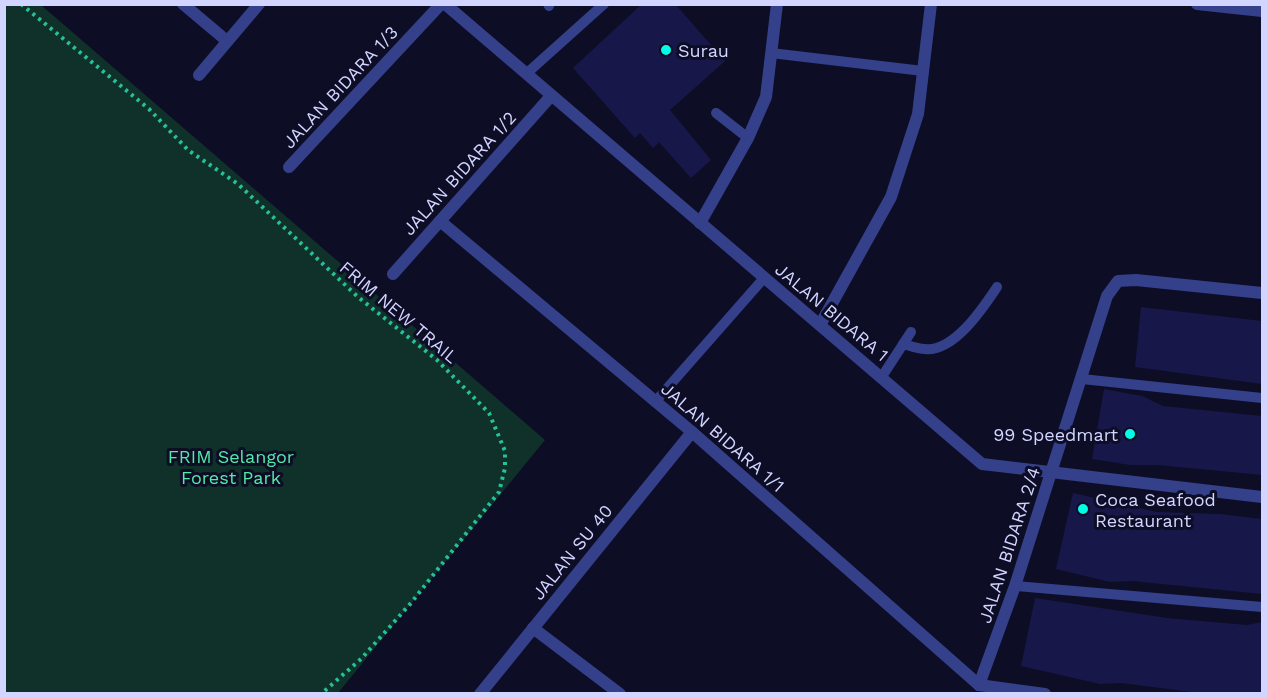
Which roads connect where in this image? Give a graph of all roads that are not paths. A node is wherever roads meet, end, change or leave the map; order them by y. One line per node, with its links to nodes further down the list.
1 (183, 4): 9 (street)
2 (259, 4): 9 (street)
3 (443, 4): 12 (street, JALAN BIDARA 1); 17 (street, JALAN BIDARA 1/3)
4 (604, 4): 12 (lane)
5 (777, 4): 10 (street)
6 (931, 4): 11 (street)
7 (1197, 4): 8 (street)
8 (1263, 11)
9 (227, 41): 13 (street)
10 (771, 53): 11 (lane); 16 (street)
11 (923, 71): 24 (street)
12 (526, 74): 14 (street, JALAN BIDARA 1)
13 (199, 75)
14 (551, 96): 18 (street, JALAN BIDARA 1/2); 19 (street, JALAN BIDARA 1)
15 (716, 113): 16 (lane)
16 (748, 138): 19 (street)
17 (289, 167)
18 (440, 221): 20 (street, JALAN BIDARA 1/2); 30 (street, JALAN BIDARA 1/1)
19 (700, 222): 21 (street, JALAN BIDARA 1)
20 (393, 274)
21 (764, 278): 24 (street, JALAN BIDARA 1); 30 (lane)
22 (997, 287): 26 (lane)
23 (1263, 293): 28 (street, JALAN BIDARA 2/4)
24 (820, 325): 27 (street, JALAN BIDARA 1)
25 (911, 332): 26 (lane)
26 (903, 344): 27 (lane)
27 (881, 378): 32 (street, JALAN BIDARA 1)
28 (1082, 379): 29 (lane); 32 (street, JALAN BIDARA 2/4)
29 (1263, 398)
30 (655, 402): 31 (street, JALAN BIDARA 1/1)
31 (692, 432): 36 (street, JALAN SU 40); 37 (street, JALAN BIDARA 1/1)
32 (1052, 472): 33 (street, JALAN BIDARA 1); 34 (street, JALAN BIDARA 2/4)
33 (1263, 497)
34 (1015, 585): 35 (lane); 37 (street, JALAN BIDARA 2/4)
35 (1263, 607)
36 (533, 628): 38 (street, JALAN SU 40); 39 (street)
37 (978, 689): 40 (street)
38 (480, 693)
39 (620, 693)
40 (1045, 693)

